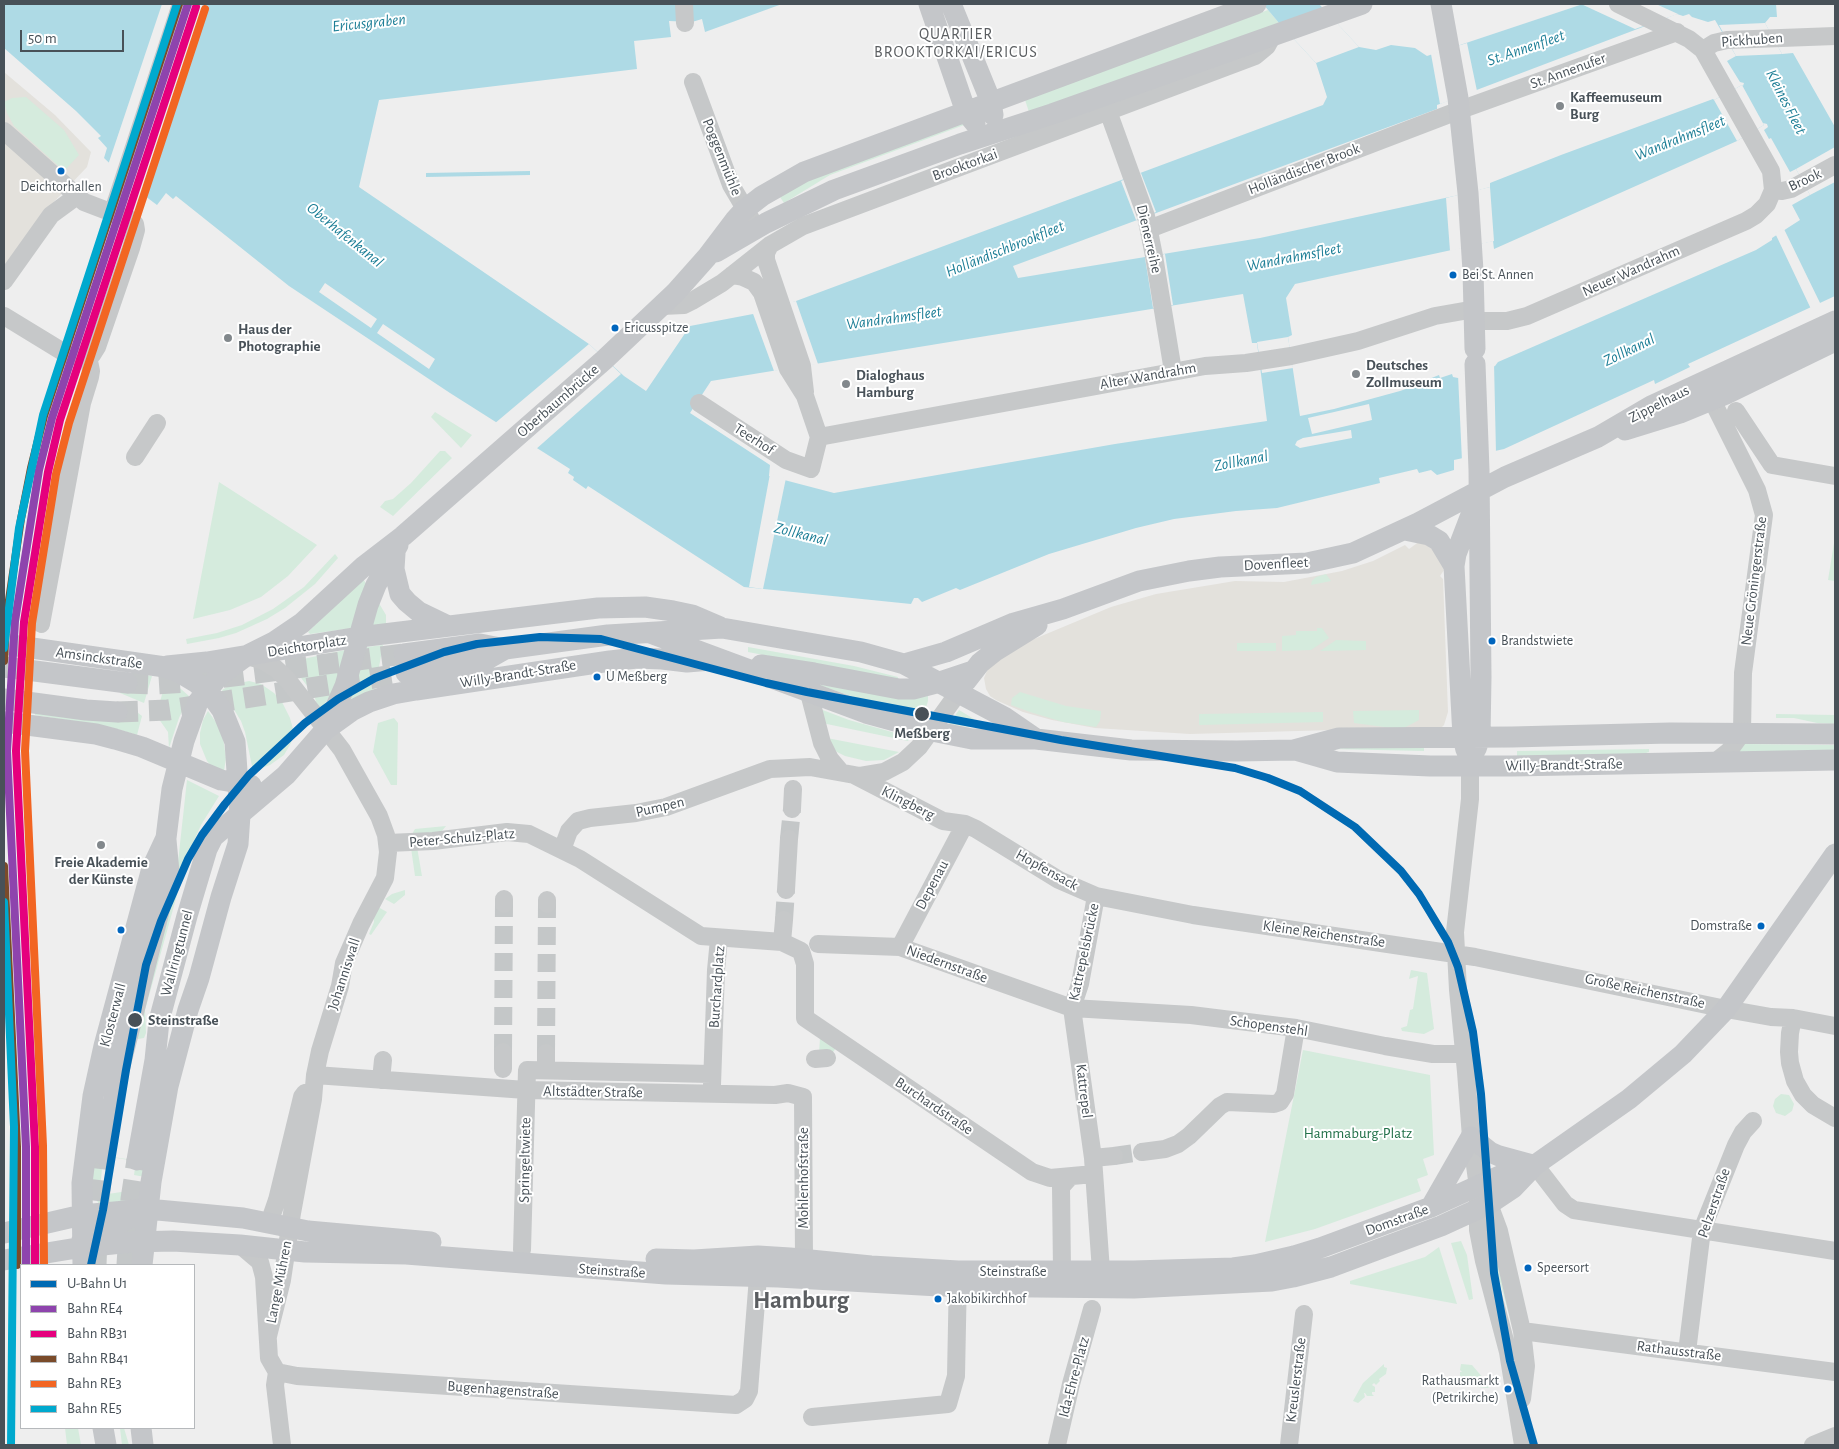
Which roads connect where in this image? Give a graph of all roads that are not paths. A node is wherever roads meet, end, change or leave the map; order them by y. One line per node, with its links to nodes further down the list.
1 (181, 4): 25 (street)
2 (684, 4): 9 (street)
3 (929, 4): 17 (main road)
4 (951, 4): 15 (main road)
5 (1256, 4): 15 (main road)
6 (1362, 4): 11 (main road, Brooktorkai)
7 (1441, 4): 16 (main road)
8 (1618, 4): 10 (street, Pickhuben)
9 (685, 23)
10 (1677, 32): 13 (street, Pickhuben); 16 (street, St. Annenufer)
11 (1279, 33): 18 (street, Brooktorkai); 20 (main road, Brooktorkai)
12 (1835, 36): 13 (street, Pickhuben)
13 (1703, 50): 22 (street)
14 (693, 82): 24 (street, Poggenmühle)
15 (991, 102): 17 (main road); 20 (main road)
16 (1459, 104): 26 (street, Holländischer Brook); 34 (main road)
17 (966, 112): 20 (main road); 24 (main road)
18 (1108, 112): 26 (street, Dienerreihe); 28 (street, Brooktorkai)
19 (4, 131): 23 (street)
20 (978, 134): 27 (main road, Brooktorkai)
21 (1835, 165): 22 (street, Brook)
22 (1773, 190): 34 (street, Neuer Wandrahm)
23 (77, 196): 25 (street); 31 (street)
24 (744, 210): 27 (street, Poggenmühle); 29 (main road, Oberbaumbrücke)
25 (112, 214): 38 (street)
26 (1147, 222): 39 (street, Dienerreihe)
27 (757, 228): 29 (main road, Oberbaumbrücke)
28 (770, 245): 30 (street, Brooktorkai); 32 (street)
29 (707, 257): 33 (main road, Oberbaumbrücke)
30 (732, 275): 32 (street); 33 (street, Brooktorkai)
31 (4, 281)
32 (774, 305): 45 (street)
33 (662, 306): 53 (main road, Oberbaumbrücke)
34 (1474, 315): 39 (street, Alter Wandrahm); 50 (main road)
35 (4, 316): 38 (street)
36 (1835, 321): 40 (main road, Zippelhaus)
37 (1835, 341): 41 (main road, Zippelhaus)
38 (88, 356): 56 (street)
39 (1173, 372): 45 (street, Alter Wandrahm)
40 (1721, 374): 41 (street); 46 (main road, Zippelhaus)
41 (1712, 400): 46 (main road, Zippelhaus); 51 (street, Neue Gröningerstraße)
42 (698, 403): 45 (street, Teerhof)
43 (1736, 412): 48 (street)
44 (157, 423): 47 (street)
45 (820, 437)
46 (1598, 437): 50 (main road, Zippelhaus)
47 (135, 457)
48 (1772, 465): 49 (street); 51 (street)
49 (1835, 476)
50 (1479, 490): 52 (main road, Dovenfleet); 54 (main road); 79 (main road)
51 (1758, 490): 77 (street, Neue Gröningerstraße)
52 (1405, 530): 54 (main road); 55 (main road, Dovenfleet)
53 (399, 544): 57 (main road); 60 (main road, Oberbaumbrücke); 62 (main road, Oberbaumbrücke)
54 (1454, 566): 79 (main road)
55 (1063, 609): 65 (main road, Dovenfleet); 69 (main road, Dovenfleet)
56 (41, 624)
57 (448, 626): 58 (main road, Willy-Brandt-Straße); 60 (main road, Willy-Brandt-Straße)
58 (722, 628): 59 (main road, Willy-Brandt-Straße); 65 (main road, Willy-Brandt-Straße)
59 (650, 633): 63 (main road, Willy-Brandt-Straße); 64 (main road, Willy-Brandt-Straße)
60 (359, 637): 62 (main road, Deichtorplatz); 75 (main road, Deichtorplatz)
61 (4, 644): 67 (main road, Amsinckstraße)
62 (246, 656): 67 (main road, Deichtorplatz); 70 (main road, Deichtorplatz); 75 (street, Deichtorplatz)
63 (719, 659): 69 (main road, Willy-Brandt-Straße); 71 (main road, Willy-Brandt-Straße); 75 (main road, Willy-Brandt-Straße)
64 (405, 664)
65 (904, 664): 69 (main road, Willy-Brandt-Straße)
66 (4, 667): 68 (main road, Amsinckstraße)
67 (165, 667): 70 (main road)
68 (127, 683)
69 (949, 688): 76 (street); 80 (main road, Willy-Brandt-Straße)
70 (206, 691): 82 (main road, Deichtorplatz); 87 (main road)
71 (809, 693): 76 (main road, Willy-Brandt-Straße); 86 (street)
72 (4, 699): 73 (main road)
73 (117, 712)
74 (4, 722): 82 (main road)
75 (326, 729): 88 (main road, Deichtorplatz); 96 (street, Deichtorplatz)
76 (932, 731): 80 (main road, Willy-Brandt-Straße); 86 (street)
77 (1742, 733): 78 (main road, Willy-Brandt-Straße); 79 (main road, Willy-Brandt-Straße); 84 (street)
78 (1835, 734)
79 (1471, 737): 81 (main road, Willy-Brandt-Straße); 85 (main road)
80 (1036, 739): 81 (main road, Willy-Brandt-Straße)
81 (1294, 750): 85 (main road, Willy-Brandt-Straße)
82 (172, 759): 87 (main road); 94 (main road, Klosterwall)
83 (1835, 760): 84 (main road, Willy-Brandt-Straße)
84 (1716, 762): 85 (main road, Willy-Brandt-Straße)
85 (1470, 766): 108 (street)
86 (847, 774): 92 (street, Klingberg); 97 (street, Pumpen)
87 (238, 784): 88 (main road); 91 (main road)
88 (276, 784): 91 (main road, Deichtorplatz)
89 (793, 789): 90 (street)
90 (792, 809)
91 (240, 814): 93 (main road, Deichtorplatz); 136 (main road)
92 (965, 824): 101 (street, Hopfensack); 107 (street, Depenau)
93 (213, 837): 130 (main road, Wallringtunnel)
94 (166, 838): 128 (main road, Wallringtunnel); 138 (main road, Klosterwall)
95 (789, 839): 100 (street)
96 (388, 843): 97 (street, Peter-Schulz-Platz); 99 (street, Deichtorplatz)
97 (562, 850): 104 (street)
98 (1835, 854): 110 (main road, Domstraße)
99 (385, 878): 118 (street, Johanniswall)
100 (786, 890)
101 (1096, 896): 102 (street, Hopfensack); 109 (street, Kattrepelsbrücke)
102 (1193, 915): 108 (street, Kleine Reichenstraße)
103 (784, 920): 105 (street)
104 (719, 939): 105 (street, Burchardplatz); 119 (street, Burchardplatz)
105 (782, 942): 111 (street, Burchardplatz)
106 (818, 944): 107 (street, Niedernstraße)
107 (900, 947): 109 (street, Niedernstraße)
108 (1455, 953): 110 (street, Große Reichenstraße); 115 (street)
109 (1072, 1008): 114 (street, Schopenstehl); 132 (street, Kattrepel)
110 (1726, 1009): 112 (street, Große Reichenstraße); 131 (main road, Domstraße)
111 (805, 1018): 133 (street, Burchardstraße)
112 (1793, 1018): 113 (street, Große Reichenstraße); 124 (street)
113 (1835, 1026)
114 (1296, 1028): 115 (street, Schopenstehl); 127 (street)
115 (1464, 1054): 126 (street)
116 (383, 1060): 120 (street)
117 (527, 1070): 119 (street, Altstädter Straße); 121 (street, Springeltwiete)
118 (315, 1074): 120 (street, Altstädter Straße); 140 (street, Johanniswall); 141 (street, Johanniswall)
119 (711, 1074): 122 (street, Burchardplatz)
120 (381, 1080): 121 (street, Altstädter Straße)
121 (526, 1090): 122 (street, Altstädter Straße); 145 (street, Springeltwiete)
122 (706, 1094): 123 (street, Altstädter Straße)
123 (803, 1097): 151 (street, Mohlenhofstraße)
124 (1835, 1118)
125 (1753, 1121): 142 (street, Pelzerstraße)
126 (1470, 1137): 131 (main road); 134 (street); 135 (main road)
127 (1142, 1152)
128 (104, 1155)
129 (1114, 1156): 132 (street)
130 (136, 1160)
131 (1535, 1165): 134 (main road, Domstraße); 142 (street)
132 (1093, 1166): 133 (street); 158 (street, Kattrepel)
133 (1070, 1177): 155 (street)
134 (1481, 1200): 135 (main road, Domstraße); 158 (main road, Domstraße); 161 (street); 166 (street)
135 (1431, 1207): 158 (main road, Domstraße)
136 (147, 1209): 137 (main road, Steinstraße); 139 (main road); 140 (main road, Steinstraße); 144 (main road)
137 (105, 1212): 138 (main road, Steinstraße); 139 (main road)
138 (82, 1214): 143 (main road, Steinstraße); 148 (main road, Klosterwall)
139 (126, 1221): 144 (main road); 148 (main road)
140 (269, 1223): 141 (main road, Steinstraße)
141 (289, 1228): 145 (main road, Steinstraße); 147 (street, Lange Mühren)
142 (1702, 1230): 149 (street); 163 (street, Pelzerstraße)
143 (4, 1233)
144 (138, 1242): 146 (main road, Steinstraße); 148 (main road, Steinstraße); 153 (main road); 154 (main road)
145 (522, 1242): 150 (main road, Steinstraße)
146 (240, 1245): 147 (main road, Steinstraße); 162 (street, Lange Mühren)
147 (286, 1250): 156 (main road, Steinstraße); 162 (street, Lange Mühren)
148 (83, 1251): 152 (main road)
149 (1835, 1251)
150 (780, 1257): 151 (main road, Steinstraße); 156 (street)
151 (804, 1259): 157 (main road, Steinstraße)
152 (4, 1260)
153 (137, 1264)
154 (142, 1264)
155 (1062, 1271): 157 (main road, Steinstraße); 158 (main road)
156 (758, 1276): 157 (main road, Steinstraße); 164 (street, Bugenhagenstraße)
157 (958, 1278): 158 (main road, Steinstraße); 167 (street)
158 (1097, 1280)
159 (1092, 1309): 174 (street, Ida-Ehre-Platz)
160 (1304, 1314): 175 (street, Kreuslerstraße)
161 (1522, 1331): 163 (street, Rathausstraße); 166 (street)
162 (268, 1336): 164 (street, Lange Mühren)
163 (1687, 1352): 165 (street, Rathausstraße)
164 (278, 1372): 173 (street, Lange Mühren)
165 (1835, 1372)
166 (1520, 1414): 176 (street)
167 (812, 1416)
168 (104, 1429): 171 (main road)
169 (141, 1429): 172 (main road)
170 (1835, 1436): 177 (street)
171 (106, 1445)
172 (143, 1445)
173 (282, 1445)
174 (1057, 1445)
175 (1289, 1445)
176 (1523, 1445)
177 (1813, 1445)

